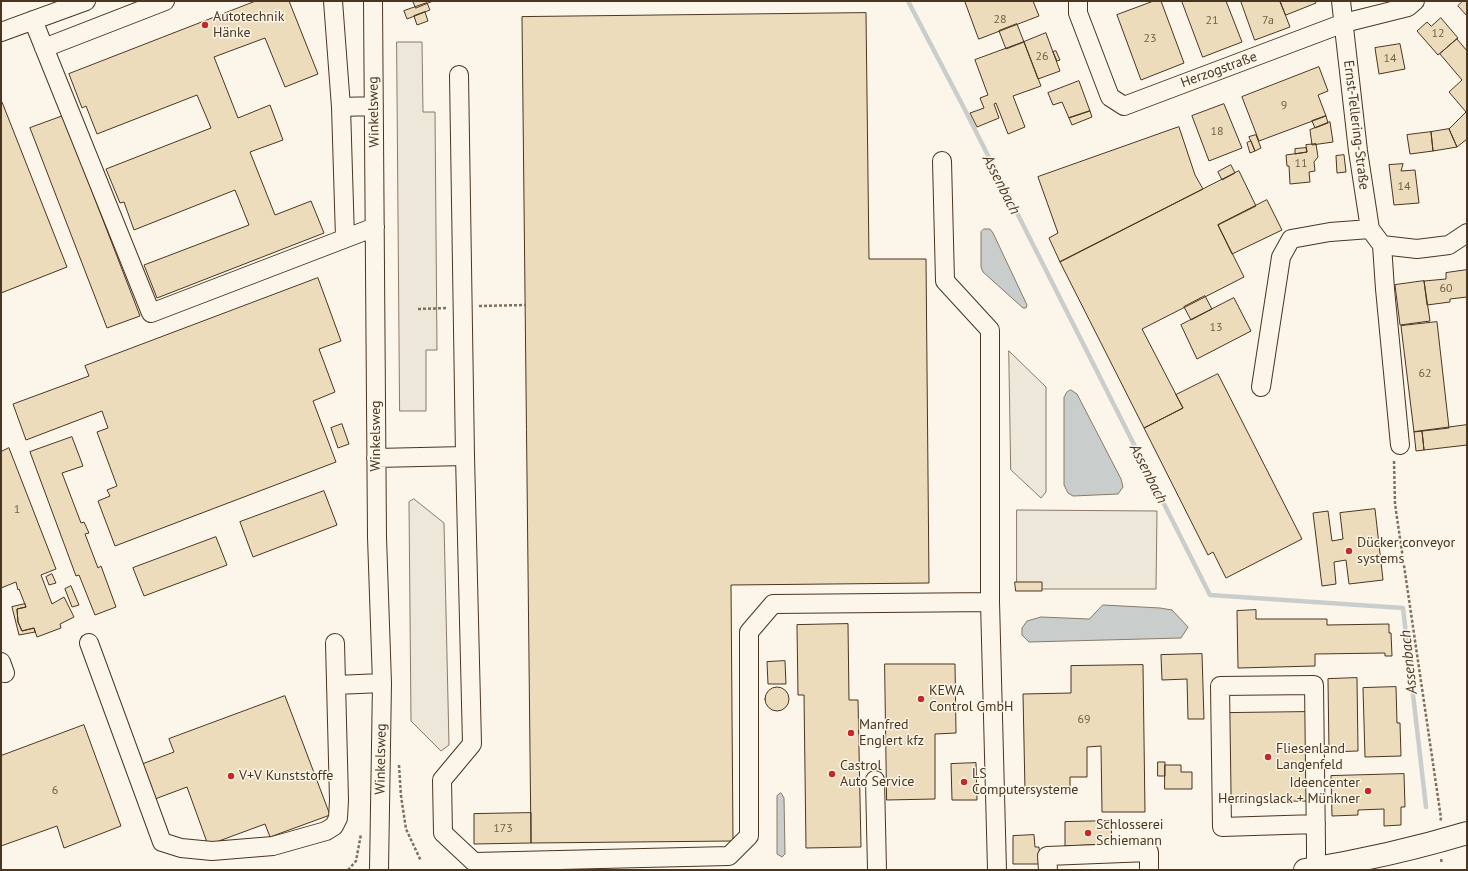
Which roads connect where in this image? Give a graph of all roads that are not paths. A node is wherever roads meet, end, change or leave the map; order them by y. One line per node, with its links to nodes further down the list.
1 (86, 1): 8 (street)
2 (165, 1): 11 (street)
3 (333, 1): 14 (street)
4 (373, 1): 13 (street, Winkelsweg)
5 (1341, 1): 9 (street, Ernst-Tellering-Straße)
6 (1415, 1): 9 (street, Herzogstraße)
7 (1078, 7): 9 (street, Herzogstraße)
8 (32, 20): 10 (street); 11 (street)
9 (1344, 24): 17 (street, Ernst-Tellering-Straße)
10 (1, 32)
11 (44, 48): 19 (street)
12 (459, 75): 23 (street)
13 (374, 106): 14 (street); 16 (street, Winkelsweg)
14 (341, 107): 19 (street)
15 (942, 161): 25 (street)
16 (375, 227): 19 (street); 24 (street, Winkelsweg)
17 (1370, 229): 20 (street, Ernst-Tellering-Straße); 21 (street)
18 (1467, 233): 20 (street)
19 (345, 238)
20 (1382, 245): 22 (street)
21 (1261, 387)
22 (1400, 445)
23 (465, 456): 24 (street); 25 (street)
24 (376, 458): 28 (street, Winkelsweg)
25 (990, 602): 36 (street)
26 (89, 642): 29 (street)
27 (335, 643): 29 (street)
28 (382, 684): 29 (street); 34 (street, Winkelsweg)
29 (336, 685)
30 (875, 780): 35 (street)
31 (1316, 824): 31 (street); 33 (street)
32 (1467, 833): 33 (main road)
33 (1310, 869)
34 (379, 870)
35 (877, 870)
36 (997, 870)
37 (1048, 870): 38 (street)
38 (1149, 870)

